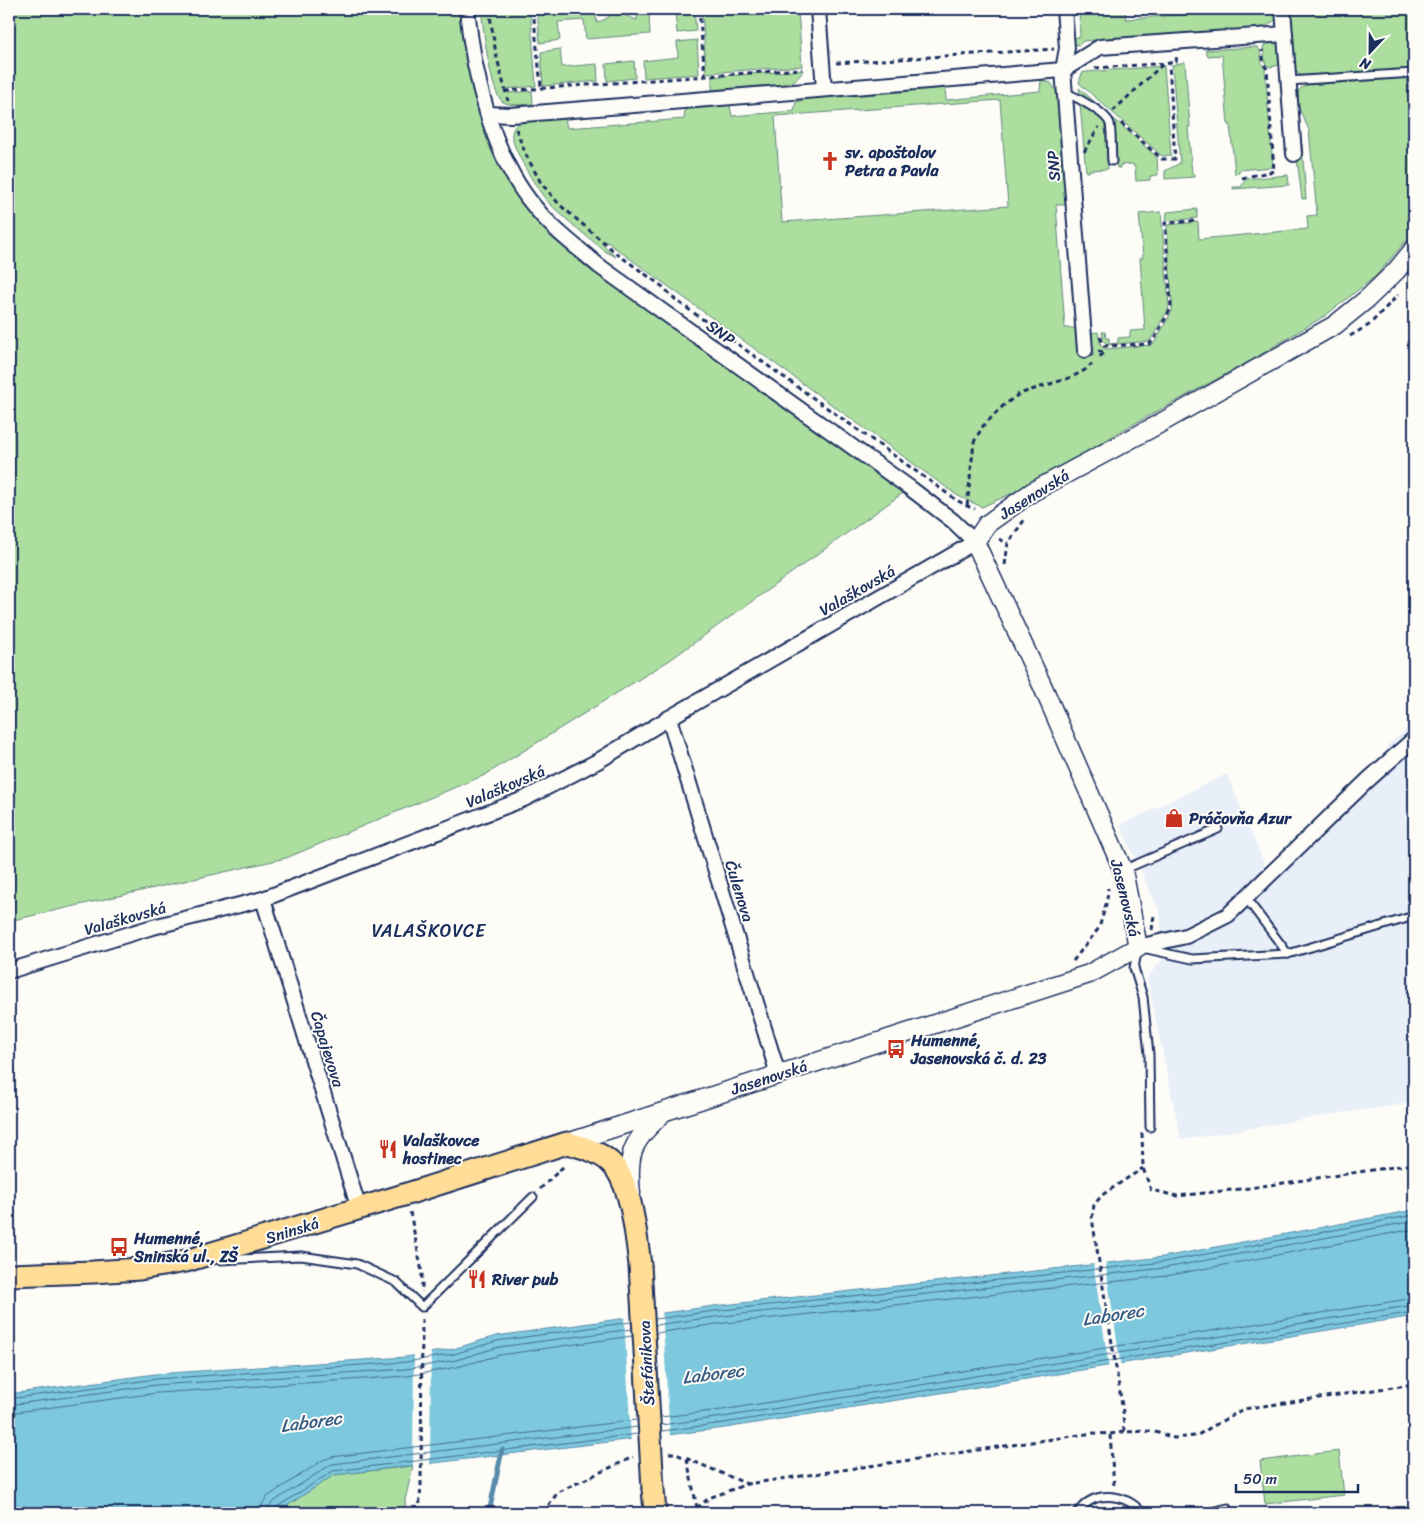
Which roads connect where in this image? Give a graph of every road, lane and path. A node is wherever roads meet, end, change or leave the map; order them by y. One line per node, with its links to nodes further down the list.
1 (467, 9): 25 (street, SNP)
2 (489, 9): 23 (path)
3 (533, 9): 21 (path)
4 (699, 9): 19 (path)
5 (818, 9): 22 (street)
6 (1064, 9): 10 (street, SNP)
7 (1283, 9): 8 (street)
8 (1285, 34): 17 (street); 20 (street)
9 (1262, 46): 31 (path)
10 (1067, 48): 12 (path); 17 (street, SNP)
11 (1177, 51): 14 (path)
12 (832, 63)
13 (1163, 63): 14 (path); 15 (path); 27 (path)
14 (1170, 63): 27 (path)
15 (1094, 68)
16 (802, 69): 19 (path)
17 (1064, 70): 22 (street); 24 (street, SNP)
18 (1414, 73): 20 (lane)
19 (705, 76): 23 (path)
20 (1288, 81): 29 (street)
21 (541, 87)
22 (824, 89): 26 (street)
23 (505, 91): 26 (path)
24 (1065, 92): 27 (lane); 36 (street, SNP)
25 (488, 114): 26 (street); 41 (street, SNP)
26 (511, 114): 38 (path)
27 (1109, 116): 28 (path); 30 (lane)
28 (1081, 148)
29 (1294, 154)
30 (1112, 161)
31 (1242, 178)
32 (1194, 221): 35 (path)
33 (1414, 249): 41 (street, Jasenovská)
34 (1099, 331): 35 (path)
35 (1104, 346): 37 (path)
36 (1085, 350): 37 (path)
37 (1105, 352): 38 (path)
38 (967, 506): 39 (path)
39 (975, 509)
40 (999, 539): 42 (path)
41 (975, 542): 43 (street, Valaškovská); 46 (street, Jasenovská)
42 (1004, 566)
43 (669, 718): 49 (street, Valaškovská); 55 (street, Čulenova)
44 (1414, 739): 48 (street, Jasenovská)
45 (1218, 829): 46 (lane)
46 (1122, 870): 51 (street, Jasenovská)
47 (1108, 886): 53 (path)
48 (1246, 898): 51 (street, Jasenovská); 52 (lane)
49 (263, 899): 54 (street, Valaškovská); 63 (street, Čapajevova)
50 (1414, 916): 52 (lane)
51 (1138, 947): 52 (lane); 55 (street, Jasenovská); 57 (lane)
52 (1288, 954)
53 (1072, 963)
54 (9, 971)
55 (778, 1074): 56 (street, Jasenovská)
56 (664, 1112): 58 (street, Jasenovská); 64 (street)
57 (1150, 1128)
58 (567, 1143): 63 (main road, Sninská); 64 (main road, Štefánikova)
59 (565, 1164): 61 (path)
60 (1414, 1164): 70 (path)
61 (533, 1197): 67 (lane)
62 (409, 1207): 67 (path)
63 (359, 1209): 65 (main road, Sninská)
64 (632, 1212): 79 (main road, Štefánikova, bridge)
65 (186, 1261): 66 (main road, Sninská); 67 (lane)
66 (9, 1275)
67 (422, 1307)
68 (423, 1325): 77 (path)
69 (1414, 1384): 70 (path)
70 (1124, 1432): 71 (path)
71 (1110, 1434): 74 (path); 75 (path)
72 (687, 1458): 75 (path)
73 (558, 1492): 78 (path)
74 (1115, 1496): 81 (lane); 82 (lane)
75 (697, 1508): 80 (path)
76 (1228, 1508): 83 (lane)
77 (419, 1513)
78 (543, 1513)
79 (655, 1513)
80 (696, 1513)
81 (1078, 1513)
82 (1142, 1513)
83 (1206, 1513)

